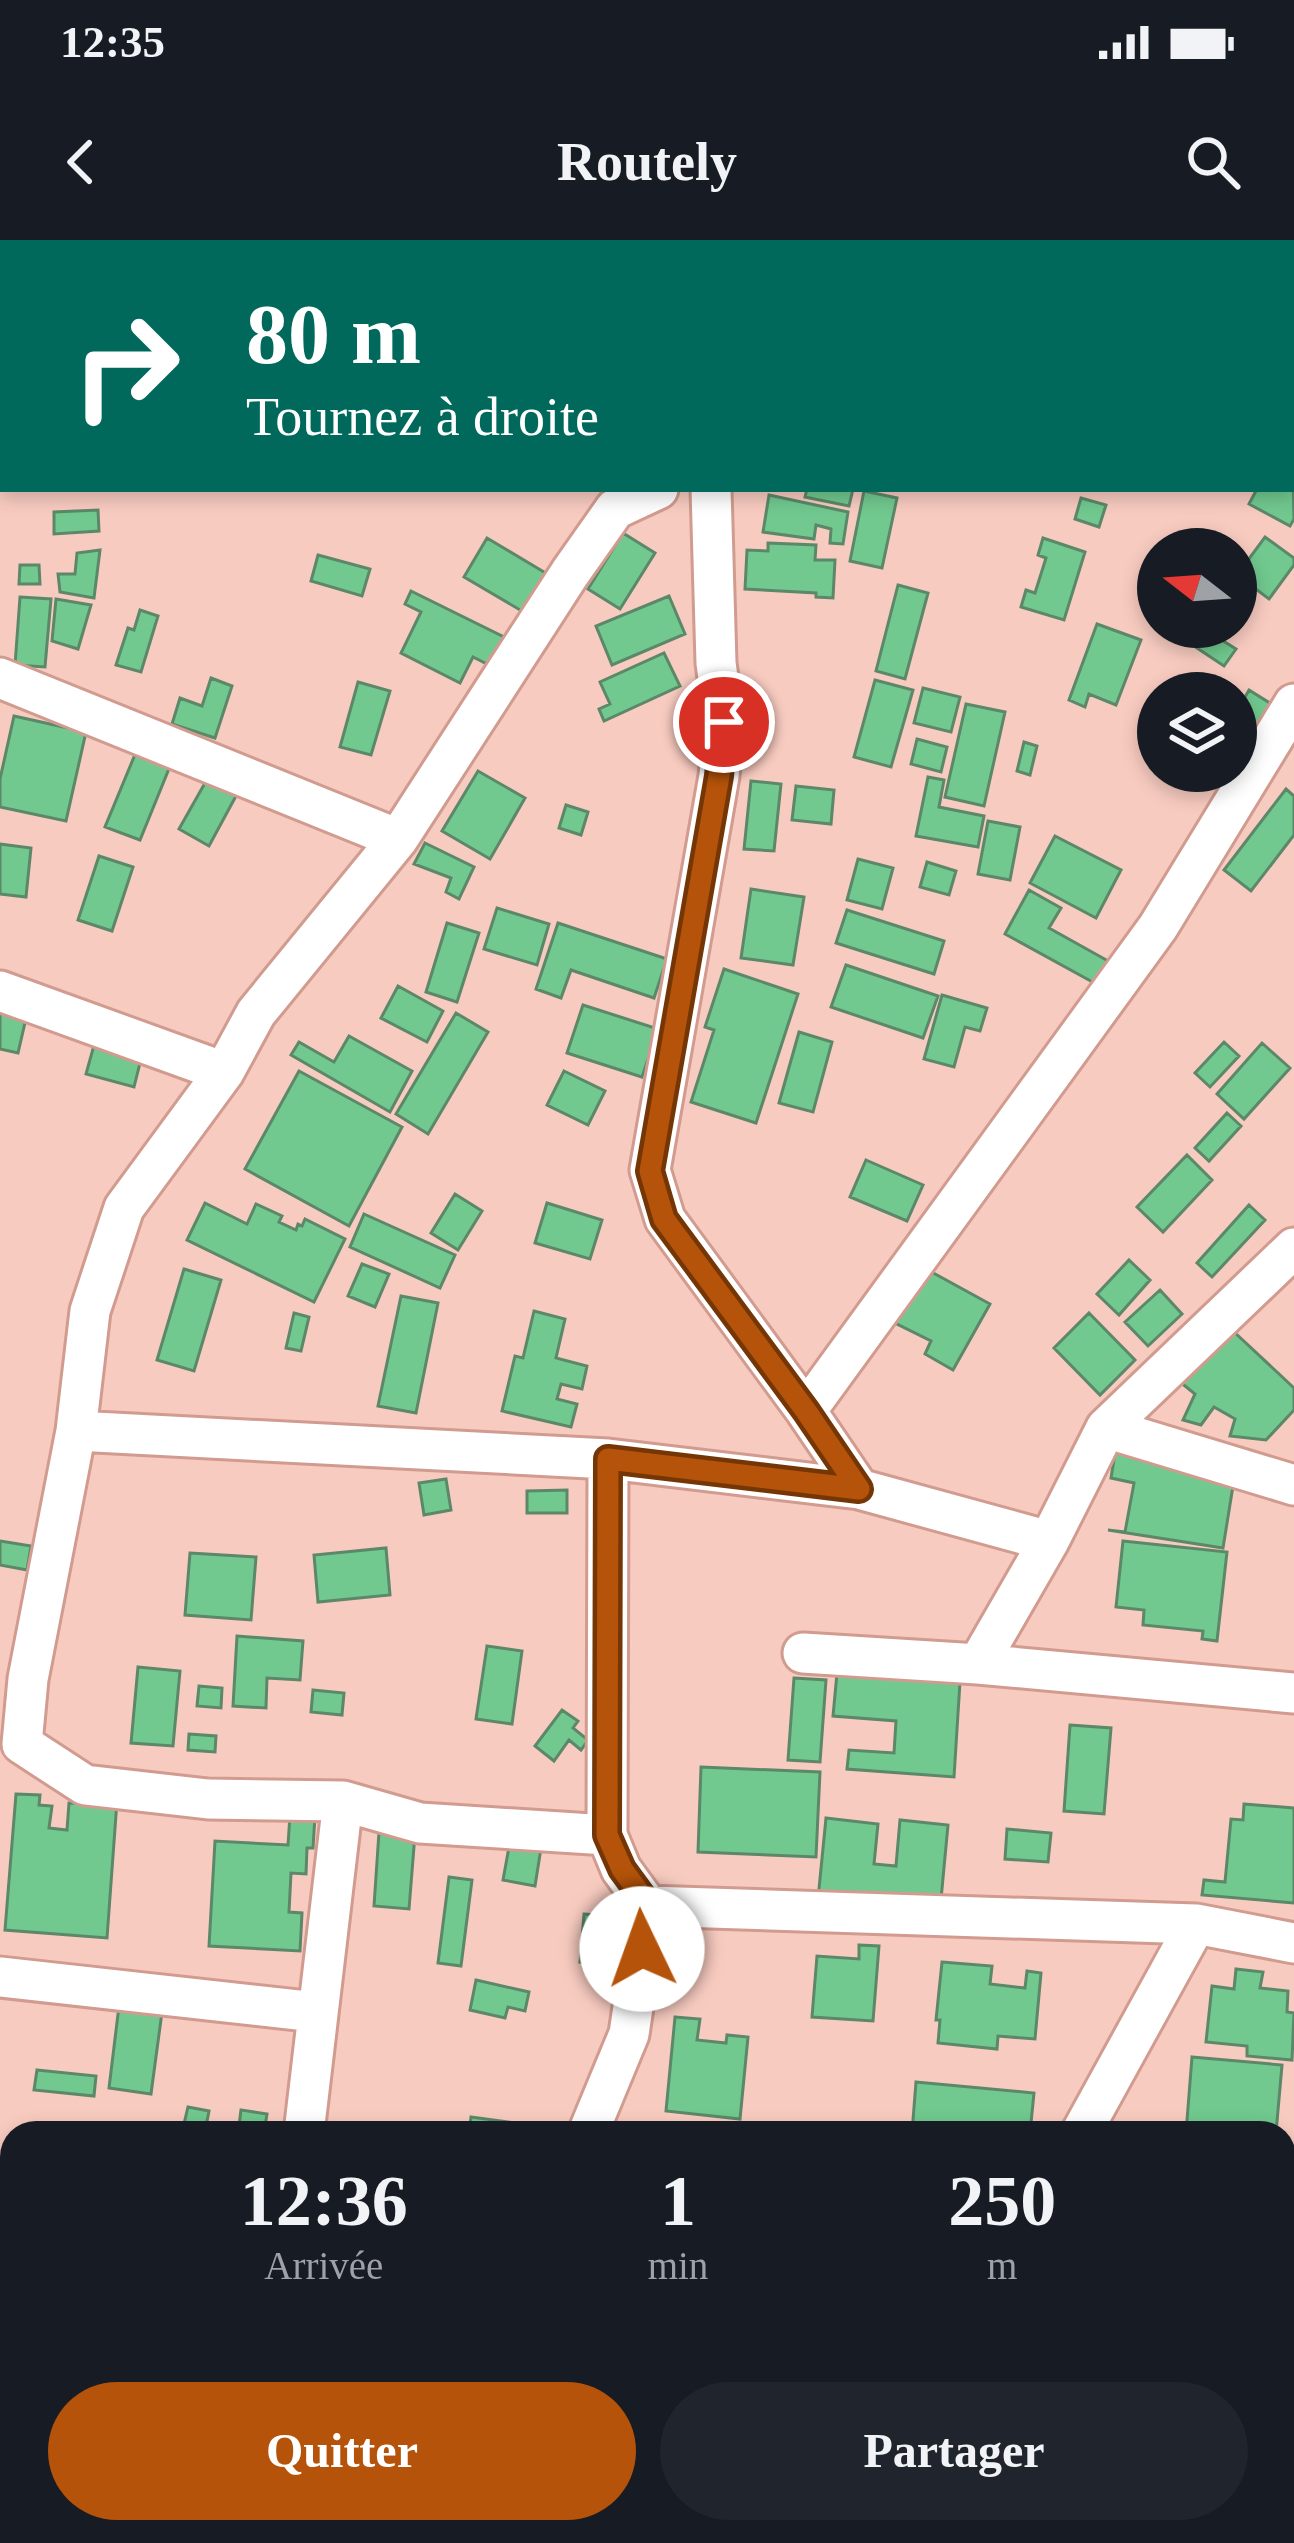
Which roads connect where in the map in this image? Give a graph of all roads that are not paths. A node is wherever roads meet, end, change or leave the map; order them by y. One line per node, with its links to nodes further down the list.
1 (652, 492): 5 (street)
2 (711, 492): 9 (street)
3 (0, 678): 5 (street)
4 (1294, 704): 9 (street)
5 (398, 839): 7 (street)
6 (0, 991): 7 (street)
7 (224, 1072): 11 (street)
8 (1294, 1248): 10 (street)
9 (806, 1411): 14 (street)
10 (1106, 1429): 13 (street); 15 (street)
11 (76, 1431): 12 (street); 18 (street)
12 (608, 1459): 14 (street); 22 (street)
13 (1294, 1485)
14 (859, 1489): 15 (street)
15 (1049, 1541): 17 (street)
16 (803, 1654): 17 (street)
17 (978, 1664): 19 (street)
18 (14, 1671): 20 (street)
19 (1294, 1694)
20 (11, 1746): 21 (street)
21 (343, 1801): 22 (street); 27 (street)
22 (607, 1835): 23 (street)
23 (649, 1906): 24 (street); 29 (street)
24 (1196, 1924): 25 (street); 30 (street)
25 (1294, 1943)
26 (0, 1977): 27 (street)
27 (316, 2012): 28 (street)
28 (305, 2121)
29 (593, 2121)
30 (1088, 2121)

